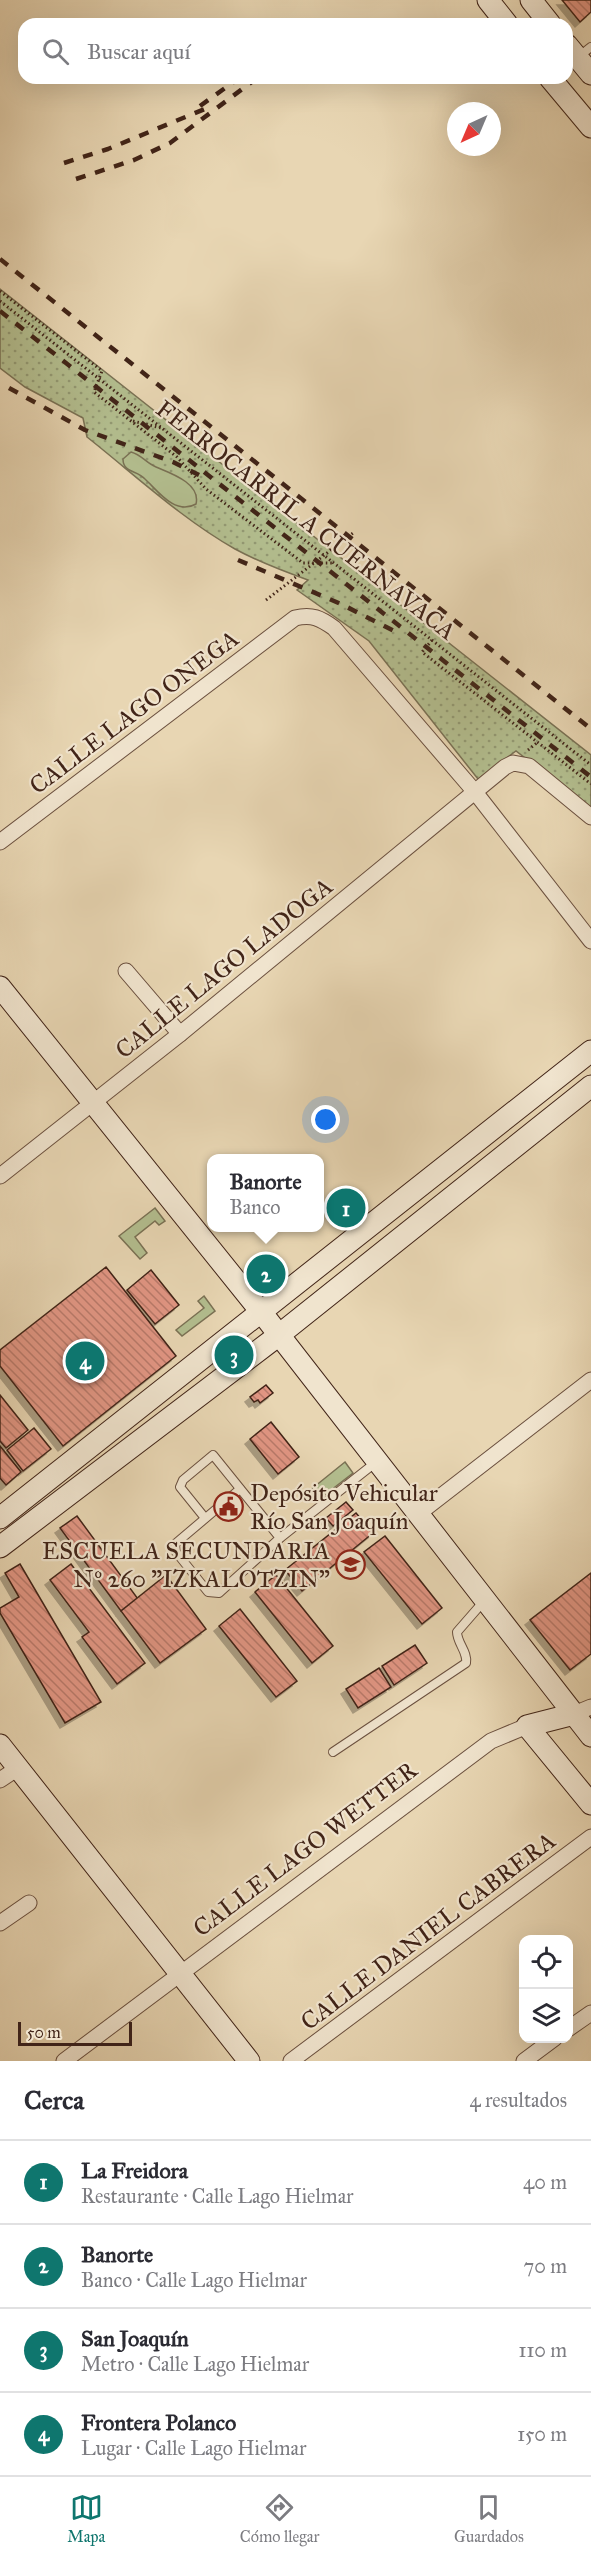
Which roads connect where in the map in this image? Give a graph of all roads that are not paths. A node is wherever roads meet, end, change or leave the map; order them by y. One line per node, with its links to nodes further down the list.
1 (488, 0): 3 (street)
2 (531, 0): 4 (street)
3 (502, 18)
4 (545, 18)
5 (575, 54): 6 (street)
6 (591, 74)
7 (556, 84): 8 (street)
8 (591, 127)
9 (475, 792): 10 (street, CALLE LAGO LADOGA); 11 (street, CALLE LAGO ONEGA); 12 (street); 15 (street, CALLE LAGO LADOGA)
10 (591, 817)
11 (0, 842)
12 (591, 941)
13 (126, 971): 15 (street)
14 (0, 987): 18 (street)
15 (180, 1034): 18 (street, CALLE LAGO LADOGA)
16 (591, 1052): 20 (street)
17 (591, 1086): 21 (street)
18 (92, 1104): 19 (street, CALLE LAGO LADOGA); 20 (street)
19 (0, 1176)
20 (262, 1313): 21 (street); 26 (street)
21 (279, 1335): 23 (street); 29 (street)
22 (591, 1380): 25 (street)
23 (376, 1462): 25 (street); 28 (lane)
24 (240, 1489): 27 (lane); 27 (lane); 28 (lane)
25 (418, 1514): 30 (street)
26 (0, 1518)
27 (205, 1518): 28 (lane)
28 (280, 1538)
29 (0, 1547)
30 (485, 1600): 31 (street); 35 (lane)
31 (582, 1711): 32 (street, CALLE LAGO WETTER); 33 (street)
32 (527, 1726): 38 (street); 42 (street, CALLE LAGO WETTER)
33 (591, 1736)
34 (0, 1745): 36 (street)
35 (333, 1752)
36 (18, 1768): 37 (street); 42 (street)
37 (0, 1780)
38 (591, 1804)
39 (591, 1837): 48 (street, CALLE DANIEL CABRERA)
40 (29, 1903): 41 (street)
41 (0, 1923)
42 (180, 1975): 46 (street, CALLE LAGO WETTER); 47 (street)
43 (591, 2013): 44 (street)
44 (573, 2026)
45 (548, 2043): 49 (street)
46 (64, 2061)
47 (249, 2061)
48 (291, 2061)
49 (524, 2061)

